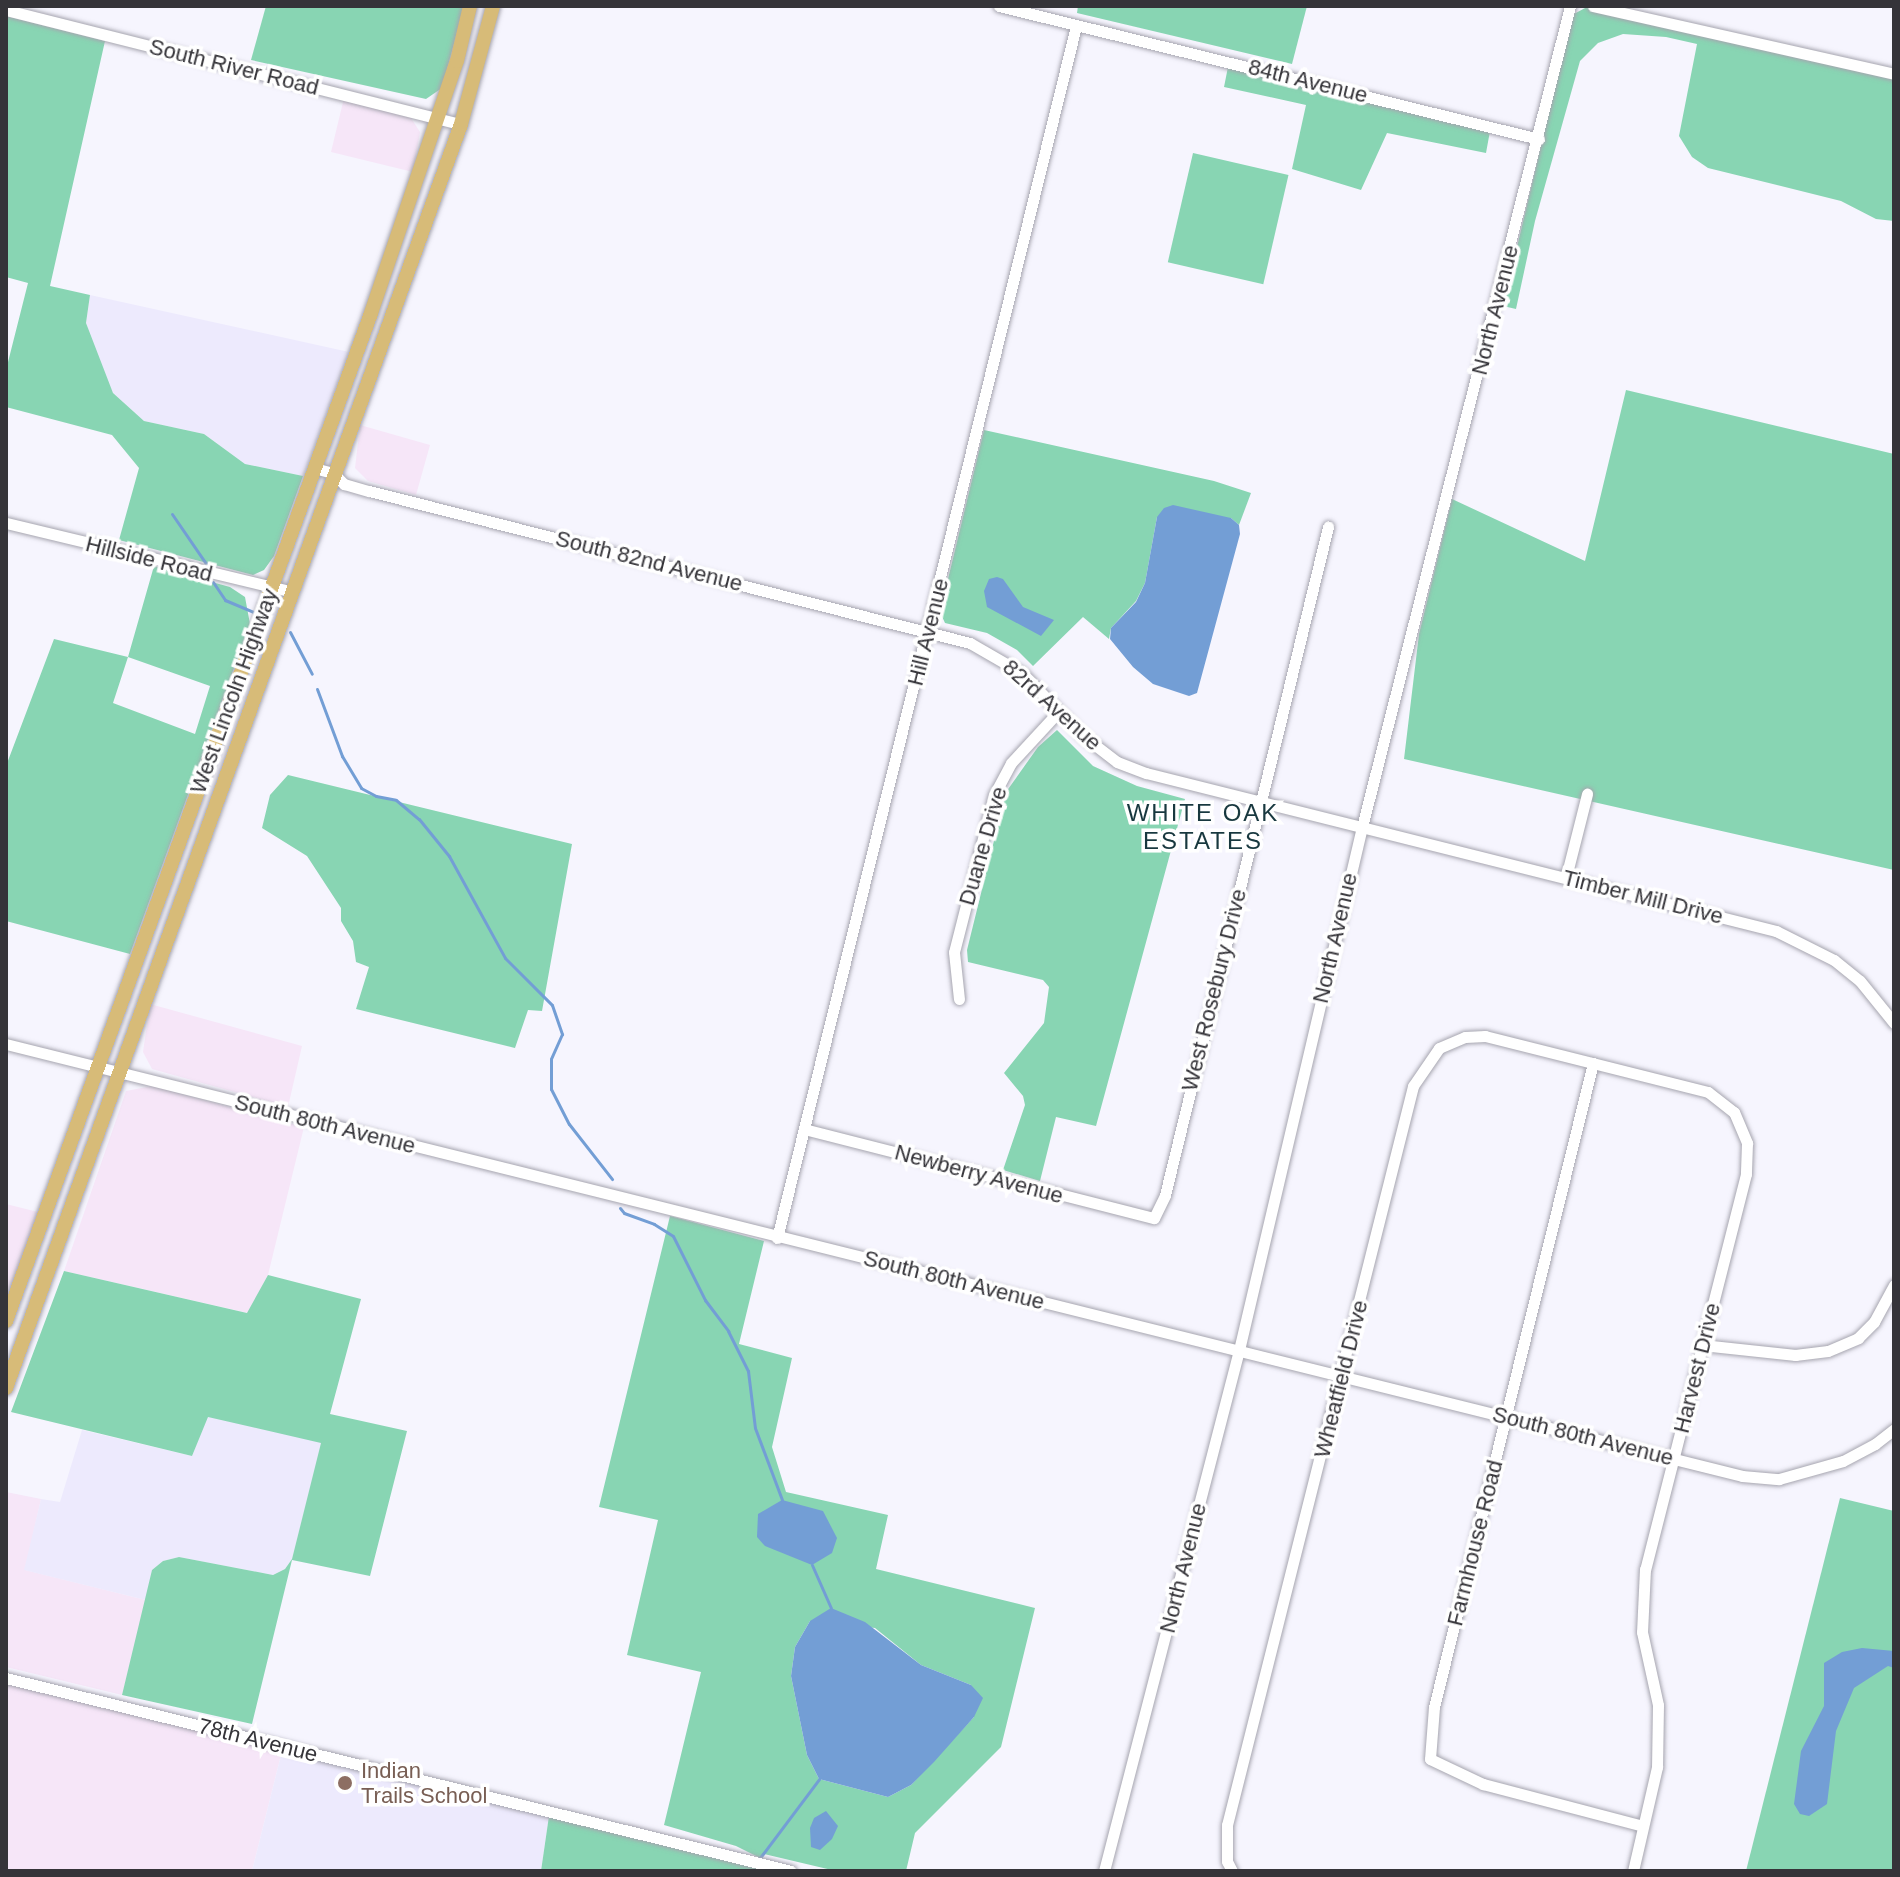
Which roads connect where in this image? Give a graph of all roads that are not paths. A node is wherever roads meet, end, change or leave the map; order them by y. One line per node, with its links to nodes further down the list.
1 (470, 6): 9 (main road, West Lincoln Highway)
2 (493, 6): 10 (main road, West Lincoln Highway)
3 (999, 6): 7 (street, 84th Avenue)
4 (1570, 6): 11 (street, North Avenue)
5 (1593, 6): 8 (street)
6 (6, 10): 9 (street, South River Road)
7 (1076, 26): 11 (street, 84th Avenue); 18 (street, Hill Avenue)
8 (1894, 74)
9 (439, 118): 10 (street, South River Road); 12 (main road, West Lincoln Highway)
10 (461, 124): 13 (main road, West Lincoln Highway)
11 (1539, 139): 22 (street, North Avenue)
12 (314, 468): 13 (street, South 82nd Avenue); 16 (main road, West Lincoln Highway)
13 (333, 473): 17 (main road, West Lincoln Highway); 18 (street, South 82nd Avenue)
14 (6, 523): 16 (street, Hillside Road)
15 (1328, 527): 21 (street, West Rosebury Drive)
16 (271, 590): 17 (street, Hillside Road); 28 (main road, West Lincoln Highway)
17 (293, 592): 29 (main road, West Lincoln Highway)
18 (929, 631): 19 (street, 82rd Avenue); 30 (street, Hill Avenue)
19 (1058, 712): 21 (street, 82rd Avenue); 24 (street, Duane Drive)
20 (1587, 794): 23 (street)
21 (1260, 801): 22 (street, 82rd Avenue); 31 (street, West Rosebury Drive)
22 (1362, 827): 23 (street, Timber Mill Drive); 36 (street, North Avenue)
23 (1566, 877): 25 (street, Timber Mill Drive)
24 (959, 999)
25 (1894, 1023)
26 (6, 1044): 28 (street, South 80th Avenue)
27 (1593, 1063): 35 (street, Harvest Drive); 38 (street, Wheatfield Drive); 40 (street, Farmhouse Road)
28 (99, 1068): 29 (street, South 80th Avenue); 34 (main road, West Lincoln Highway)
29 (119, 1072): 32 (street, South 80th Avenue); 37 (main road, West Lincoln Highway)
30 (804, 1129): 31 (street, Newberry Avenue); 32 (street, Hill Avenue)
31 (1154, 1218)
32 (777, 1238): 36 (street, South 80th Avenue)
33 (1894, 1285): 35 (street)
34 (6, 1321)
35 (1702, 1345): 42 (street, Harvest Drive)
36 (1239, 1350): 38 (street, South 80th Avenue); 46 (street, North Avenue)
37 (10, 1368): 39 (main road, West Lincoln Highway)
38 (1342, 1376): 40 (street, South 80th Avenue); 47 (street, Wheatfield Drive)
39 (6, 1388)
40 (1506, 1417): 42 (street, South 80th Avenue); 44 (street, Farmhouse Road)
41 (1894, 1429): 42 (street, South 80th Avenue)
42 (1674, 1459): 44 (street, Harvest Drive)
43 (6, 1678): 45 (street, 78th Avenue)
44 (1643, 1826): 48 (street, Harvest Drive)
45 (791, 1871)
46 (1104, 1871)
47 (1232, 1871)
48 (1633, 1871)

